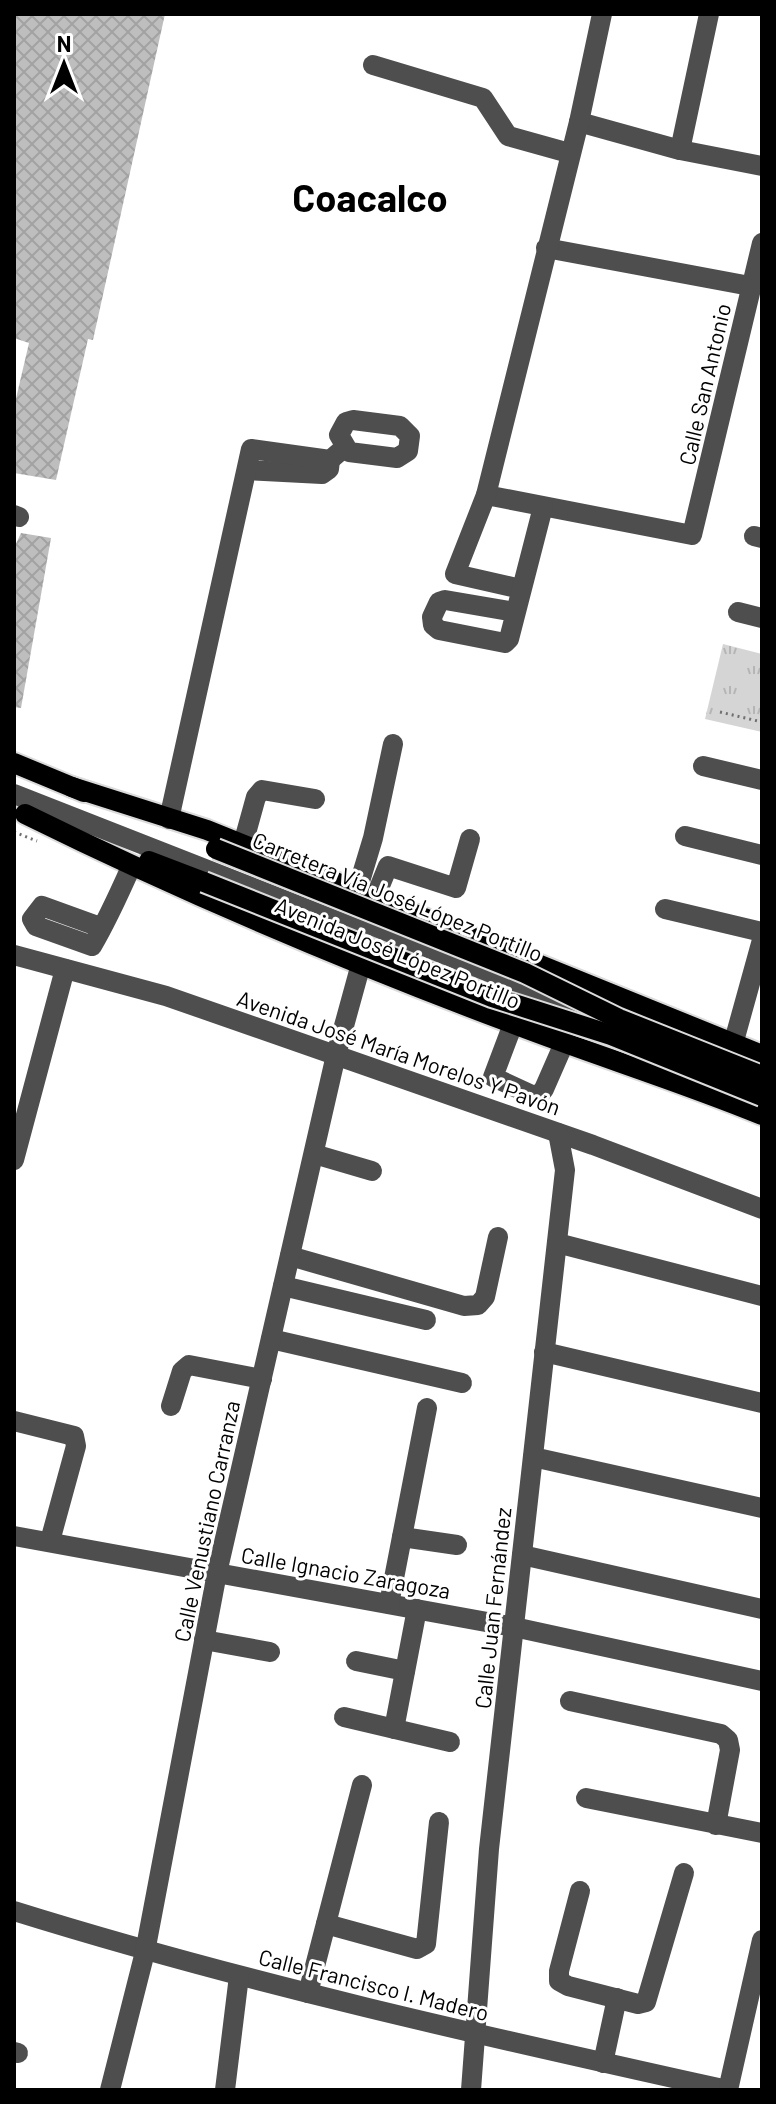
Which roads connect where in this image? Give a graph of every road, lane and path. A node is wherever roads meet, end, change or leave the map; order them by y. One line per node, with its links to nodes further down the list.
1 (602, 14): 4 (street)
2 (709, 14): 5 (street)
3 (373, 65): 6 (street)
4 (579, 122): 5 (street); 6 (street)
5 (680, 150): 7 (street)
6 (569, 153): 8 (street)
7 (762, 166)
8 (546, 248): 10 (street); 12 (street)
9 (761, 248): 10 (street, Calle San Antonio)
10 (750, 286): 13 (street, Calle San Antonio)
11 (337, 454): 31 (street)
12 (486, 495): 13 (street); 14 (street)
13 (543, 507): 15 (street)
14 (455, 574): 15 (street); 16 (street)
15 (521, 589): 17 (street)
16 (451, 600): 17 (street); 17 (street)
17 (515, 612)
18 (738, 612): 19 (street)
19 (762, 618)
20 (720, 712): 21 (path)
21 (762, 722)
22 (393, 744): 37 (street)
23 (14, 763): 27 (main road, Carretera Vía José López Portillo)
24 (703, 766): 25 (street)
25 (762, 780)
26 (14, 782): 50 (street)
27 (72, 787): 31 (main road, Avenida José López Portillo); 51 (main road, Carretera Vía José López Portillo, bridge)
28 (14, 794): 50 (street)
29 (315, 799): 34 (street)
30 (19, 812): 36 (main road, Avenida José López Portillo); 51 (main road, bridge)
31 (169, 819): 34 (main road, Avenida José López Portillo)
32 (685, 836): 35 (street)
33 (470, 839): 37 (street)
34 (243, 844): 37 (main road, Avenida José López Portillo)
35 (762, 855)
36 (131, 867): 39 (street); 43 (main road, Avenida José López Portillo)
37 (366, 894): 47 (main road, Avenida José López Portillo)
38 (665, 909): 40 (street)
39 (100, 927)
40 (762, 932)
41 (762, 940): 47 (street)
42 (14, 955): 44 (street, Avenida José María Morelos Y Pavón)
43 (361, 964): 45 (main road, Avenida José López Portillo); 49 (street, Calle Venustiano Carranza)
44 (65, 969): 49 (street, Avenida José María Morelos Y Pavón); 55 (street)
45 (513, 1024): 46 (main road, Avenida José López Portillo); 46 (street)
46 (565, 1041): 52 (main road, Avenida José López Portillo)
47 (734, 1044): 48 (main road, Avenida José López Portillo); 50 (street)
48 (762, 1053): 51 (street)
49 (336, 1055): 53 (street, Avenida José María Morelos Y Pavón); 54 (street, Calle Venustiano Carranza)
50 (725, 1071): 51 (street); 52 (street)
51 (758, 1091): 52 (main road, Avenida José López Portillo)
52 (715, 1095)
53 (558, 1133): 57 (street, Avenida José María Morelos Y Pavón); 59 (street, Calle Juan Fernández)
54 (314, 1154): 56 (street); 60 (street, Calle Venustiano Carranza)
55 (14, 1160)
56 (372, 1171)
57 (762, 1209)
58 (498, 1237): 60 (street)
59 (557, 1243): 62 (street); 65 (street, Calle Juan Fernández)
60 (290, 1256): 61 (street, Calle Venustiano Carranza)
61 (283, 1286): 63 (street); 64 (street, Calle Venustiano Carranza)
62 (762, 1296)
63 (426, 1320)
64 (271, 1339): 66 (street, Calle Venustiano Carranza); 67 (street)
65 (544, 1352): 68 (street); 72 (street, Calle Juan Fernández)
66 (262, 1379): 69 (street); 79 (street, Calle Venustiano Carranza)
67 (462, 1383)
68 (762, 1403)
69 (171, 1406)
70 (427, 1408): 75 (street)
71 (14, 1421): 76 (street)
72 (533, 1457): 73 (street); 78 (street, Calle Juan Fernández)
73 (762, 1508)
74 (14, 1536): 76 (street, Calle Ignacio Zaragoza)
75 (402, 1537): 77 (street); 80 (street)
76 (50, 1541): 79 (street, Calle Ignacio Zaragoza)
77 (457, 1545)
78 (522, 1555): 82 (street); 83 (street, Calle Juan Fernández)
79 (217, 1573): 80 (street, Calle Ignacio Zaragoza); 84 (street, Calle Venustiano Carranza)
80 (389, 1604): 81 (street, Calle Ignacio Zaragoza)
81 (417, 1609): 83 (street, Calle Ignacio Zaragoza); 87 (street)
82 (762, 1609)
83 (514, 1627): 88 (street, Calle Ignacio Zaragoza); 107 (street, Calle Juan Fernández)
84 (204, 1640): 85 (street); 103 (street, Calle Venustiano Carranza)
85 (270, 1652)
86 (356, 1661): 87 (street)
87 (405, 1671): 91 (street)
88 (762, 1681)
89 (570, 1701): 96 (street)
90 (344, 1717): 91 (street)
91 (394, 1729): 92 (street)
92 (450, 1742)
93 (362, 1785): 101 (street)
94 (586, 1798): 96 (street)
95 (439, 1822): 101 (street)
96 (716, 1825): 97 (street)
97 (762, 1833)
98 (684, 1873): 106 (street)
99 (580, 1891): 106 (street)
100 (14, 1911): 103 (street, Calle Francisco I. Madero)
101 (326, 1924): 105 (street)
102 (762, 1940): 112 (street)
103 (145, 1952): 104 (street, Calle Francisco I. Madero); 109 (street, Calle Venustiano Carranza)
104 (239, 1976): 105 (street, Calle Francisco I. Madero); 110 (street)
105 (308, 1993): 107 (street, Calle Francisco I. Madero)
106 (617, 1998): 108 (street)
107 (476, 2034): 108 (street, Calle Francisco I. Madero); 111 (street, Calle Juan Fernández)
108 (603, 2063): 112 (street, Calle Francisco I. Madero)
109 (110, 2090)
110 (225, 2090)
111 (471, 2090)
112 (727, 2090)

